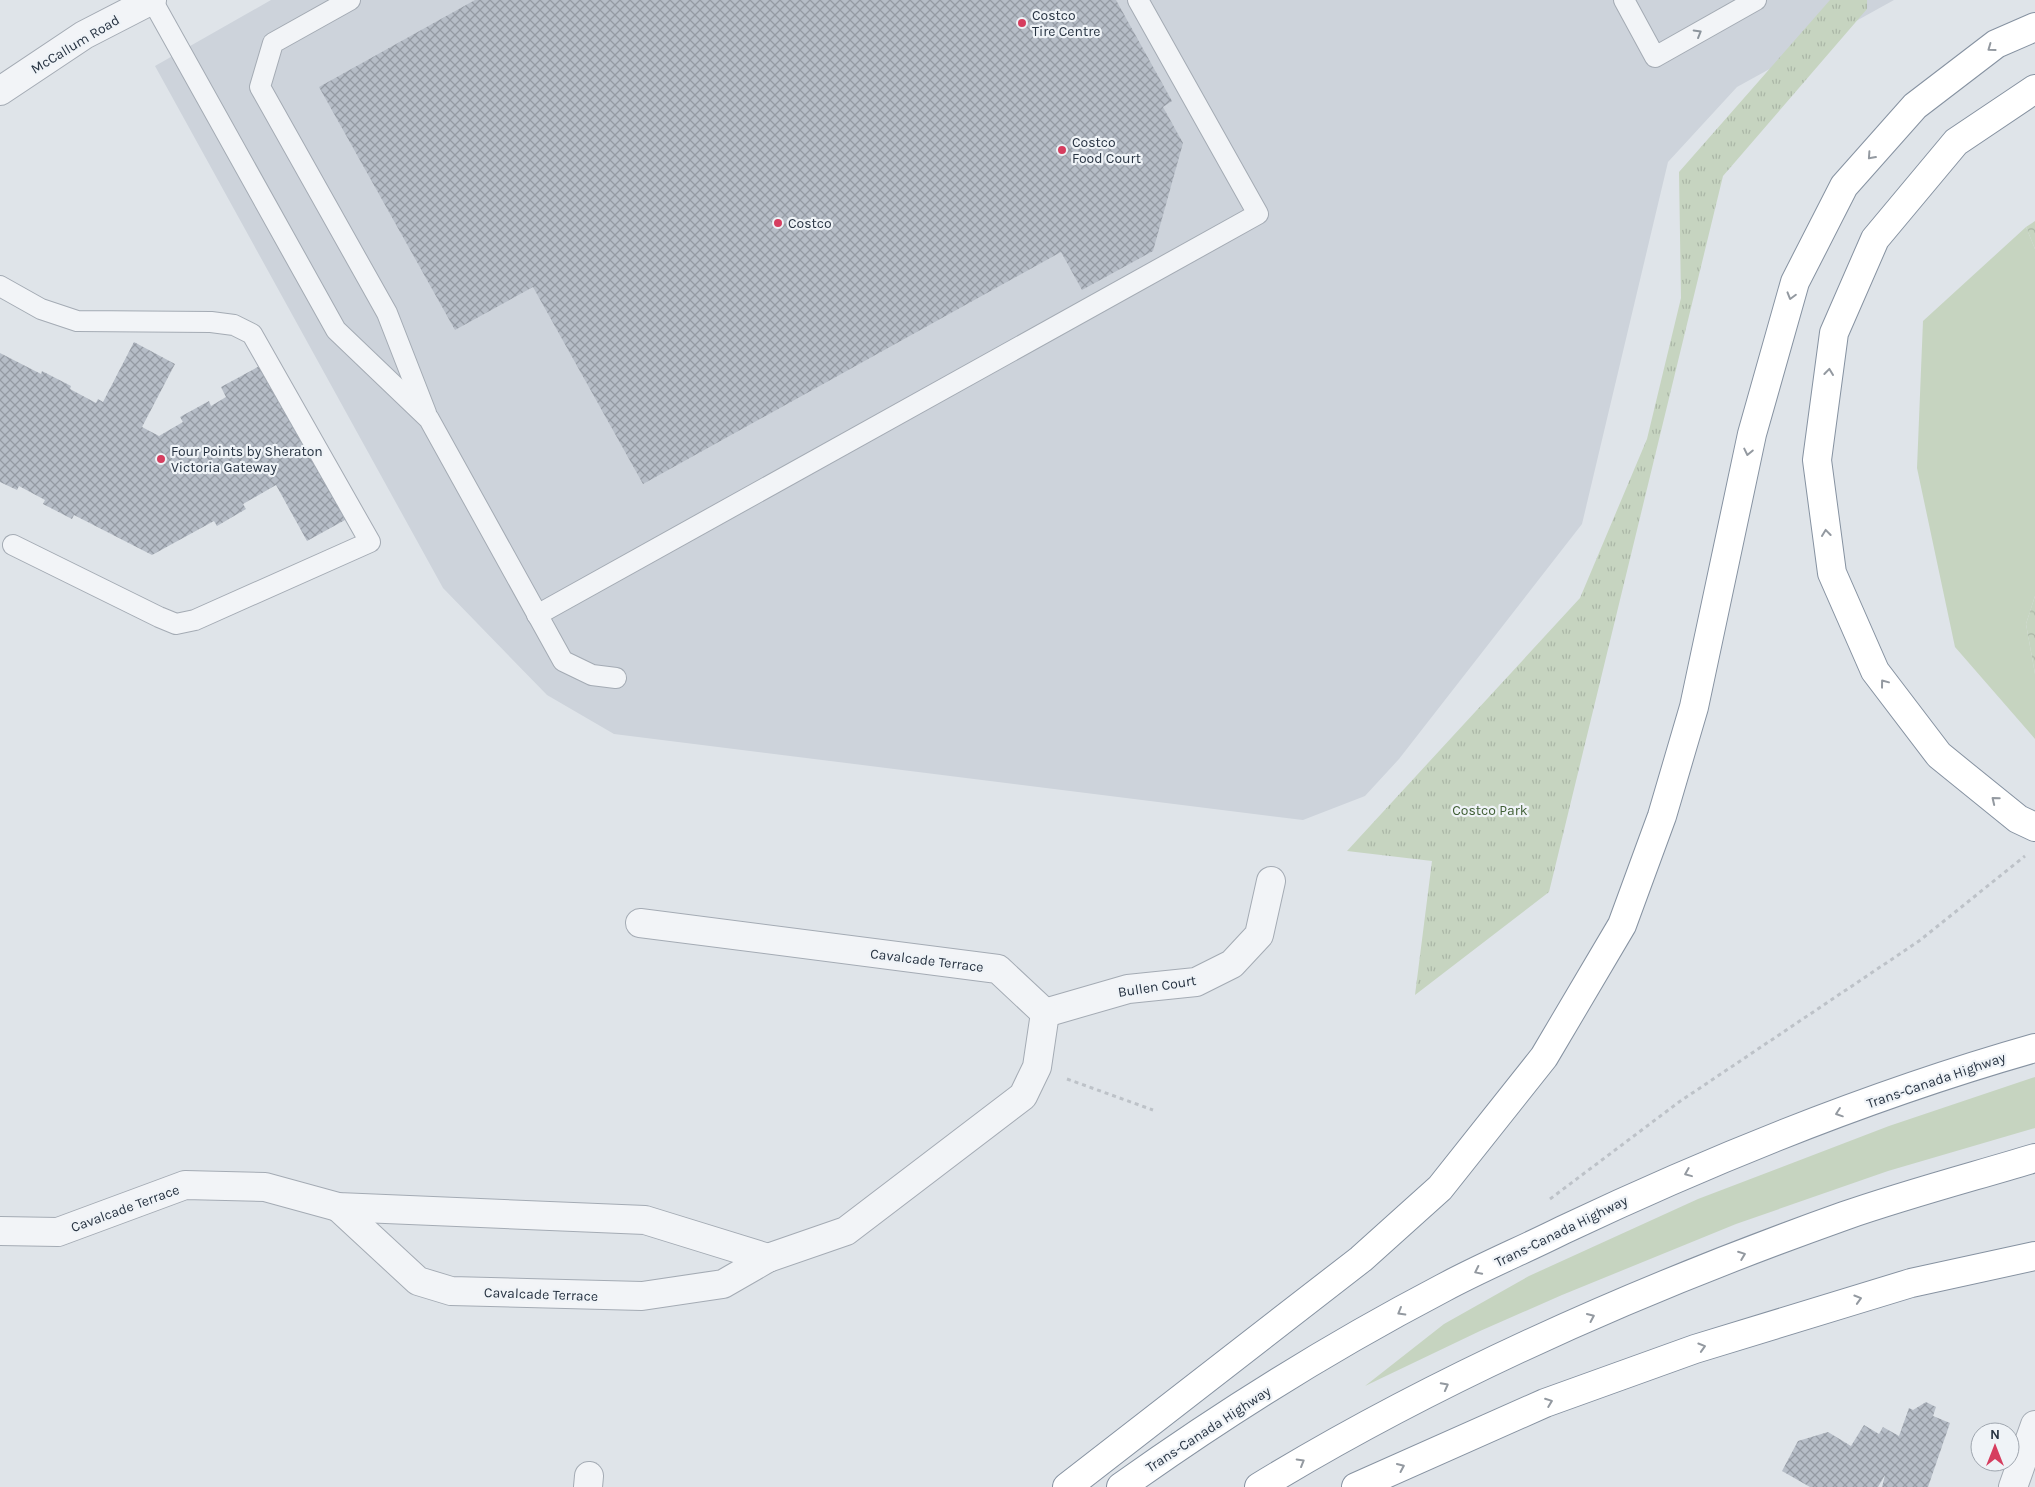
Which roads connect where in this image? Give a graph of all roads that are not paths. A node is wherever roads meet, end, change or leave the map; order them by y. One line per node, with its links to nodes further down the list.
1 (152, 0): 8 (street, McCallum Road); 10 (lane)
2 (350, 0): 10 (lane)
3 (1138, 0): 12 (lane)
4 (1624, 0): 5 (lane, one-way to 5)
5 (1756, 0)
6 (2035, 27): 25 (highway, one-way to 25)
7 (2035, 89): 14 (highway, one-way to 7)
8 (0, 91)
9 (0, 286): 11 (lane)
10 (429, 419): 12 (lane)
11 (13, 545)
12 (537, 615): 13 (lane)
13 (616, 678)
14 (2035, 826)
15 (1271, 880): 17 (street, Bullen Court)
16 (640, 923): 17 (street, Cavalcade Terrace)
17 (1045, 1013): 23 (street, Cavalcade Terrace)
18 (2035, 1048): 26 (highway, Trans-Canada Highway, one-way to 26)
19 (2035, 1158): 27 (highway, one-way to 19)
20 (338, 1207): 21 (street, Cavalcade Terrace); 23 (street, Cavalcade Terrace); 23 (street, Cavalcade Terrace)
21 (0, 1231)
22 (2035, 1256): 28 (highway, one-way to 22)
23 (768, 1258)
24 (2035, 1426): 29 (street)
25 (1067, 1487)
26 (1121, 1487)
27 (1259, 1487)
28 (1356, 1487)
29 (2013, 1487)

